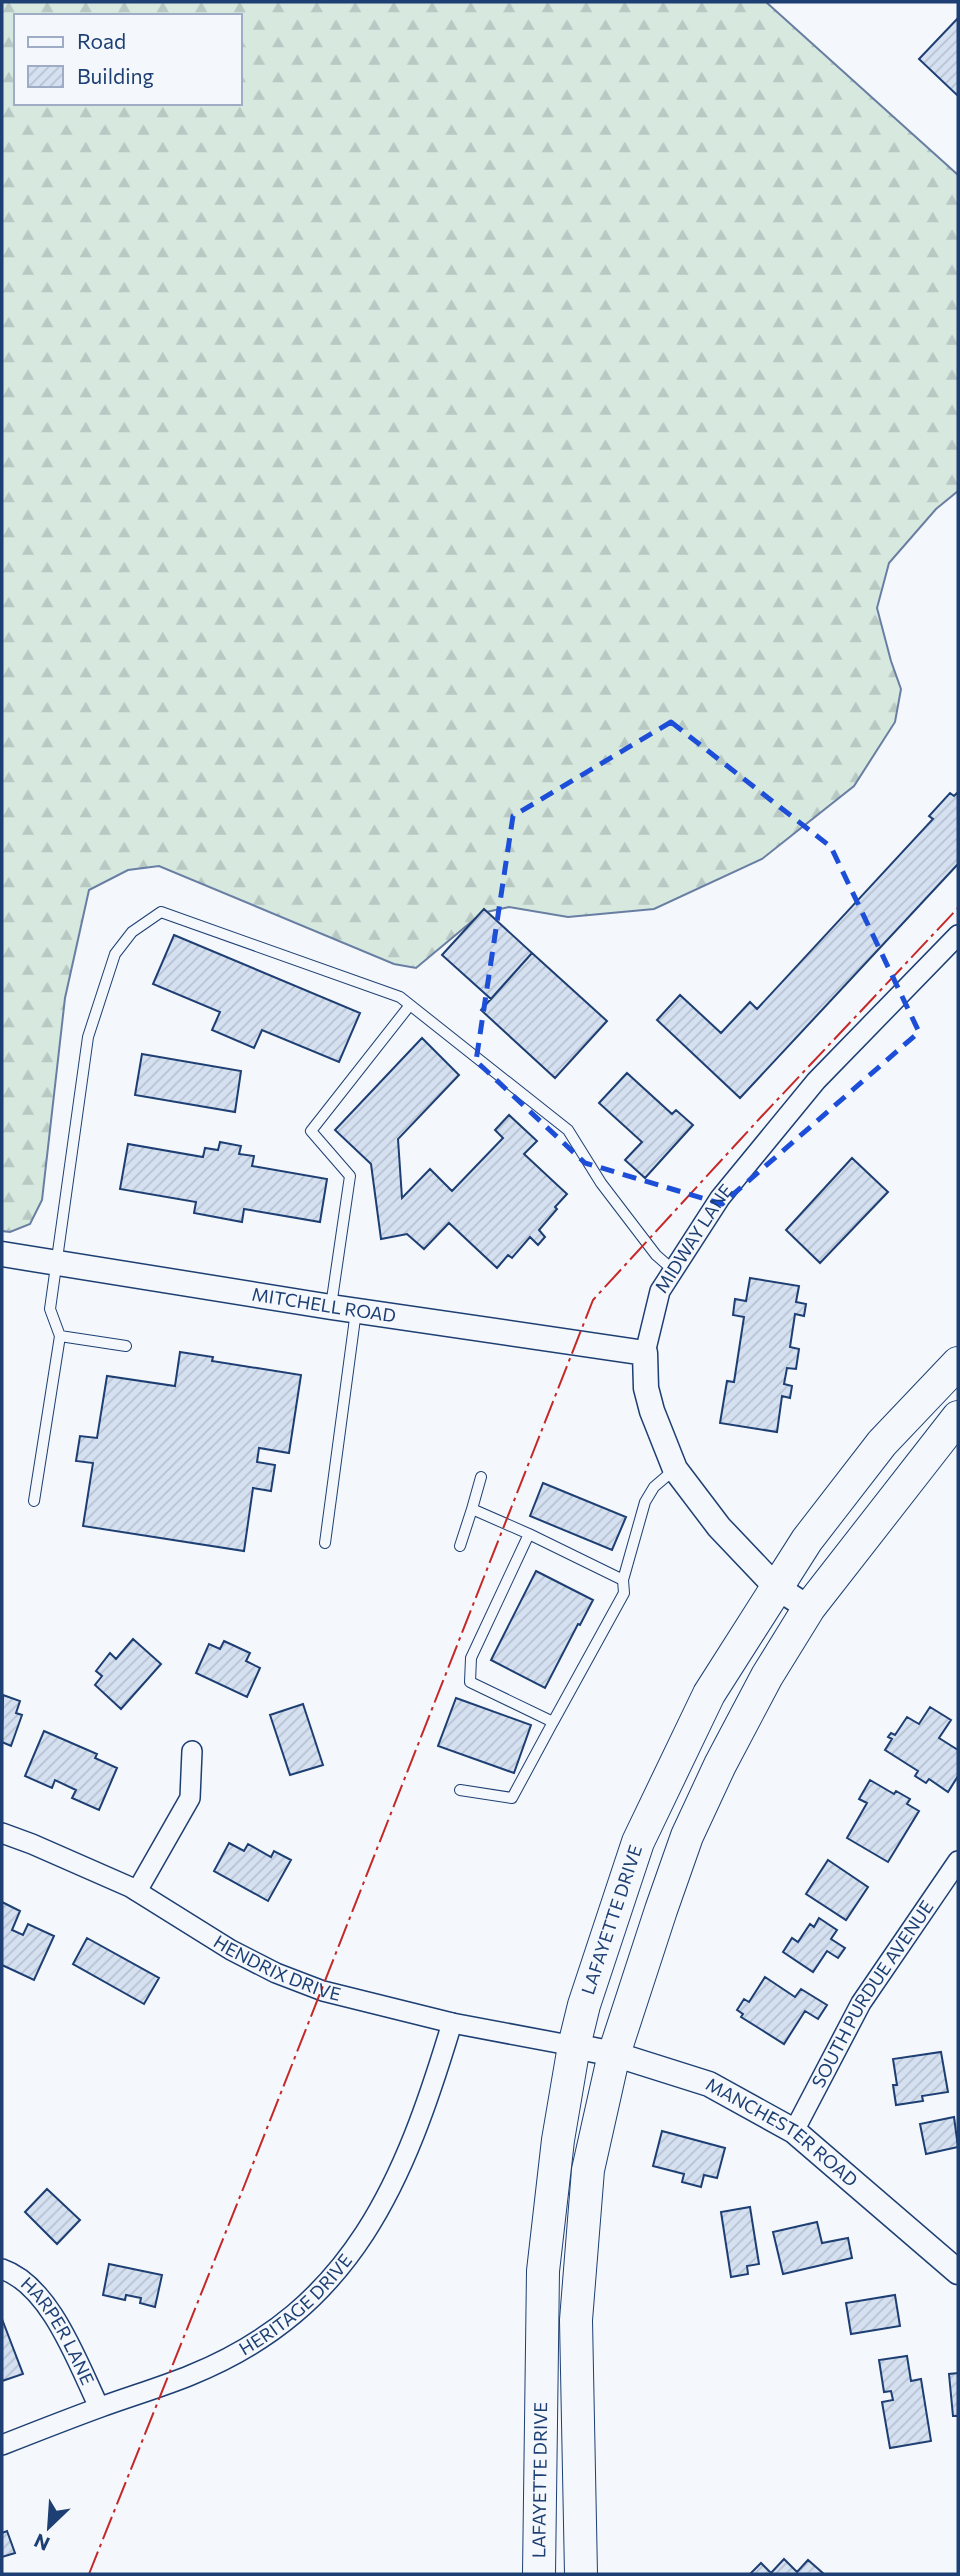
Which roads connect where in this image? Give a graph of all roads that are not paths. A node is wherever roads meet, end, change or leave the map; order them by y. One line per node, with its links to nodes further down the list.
1 (958, 935): 5 (street, MIDWAY LANE)
2 (410, 1005): 4 (lane); 5 (lane); 6 (lane)
3 (2, 1254): 4 (street, MITCHELL ROAD)
4 (58, 1263): 6 (street, MITCHELL ROAD); 8 (lane)
5 (672, 1269): 10 (street, MIDWAY LANE)
6 (331, 1307): 7 (street, MITCHELL ROAD)
7 (356, 1310): 10 (street, MITCHELL ROAD); 18 (lane)
8 (60, 1336): 9 (lane); 15 (lane)
9 (126, 1346)
10 (645, 1353): 13 (street, MIDWAY LANE)
11 (958, 1363): 21 (main road, LAFAYETTE DRIVE)
12 (958, 1417): 22 (main road, LAFAYETTE DRIVE)
13 (675, 1469): 20 (lane); 21 (street, MIDWAY LANE)
14 (481, 1477): 16 (lane)
15 (34, 1501)
16 (472, 1509): 17 (lane); 19 (lane)
17 (529, 1534): 20 (lane); 23 (lane)
18 (325, 1543)
19 (460, 1546)
20 (623, 1580): 23 (lane)
21 (776, 1587): 22 (street, MIDWAY LANE); 30 (main road, LAFAYETTE DRIVE)
22 (809, 1608): 31 (main road, LAFAYETTE DRIVE)
23 (553, 1722): 25 (lane)
24 (192, 1751): 28 (street)
25 (460, 1790)
26 (2, 1833): 28 (street, HENDRIX DRIVE)
27 (958, 1861): 32 (street, SOUTH PURDUE AVENUE)
28 (137, 1891): 29 (street, HENDRIX DRIVE)
29 (452, 2023): 30 (street, HENDRIX DRIVE); 35 (street, HERITAGE DRIVE)
30 (574, 2046): 31 (street, MANCHESTER ROAD); 37 (main road, LAFAYETTE DRIVE)
31 (614, 2054): 32 (street, MANCHESTER ROAD); 38 (main road, LAFAYETTE DRIVE)
32 (794, 2131): 34 (street, MANCHESTER ROAD)
33 (2, 2269): 35 (street, HARPER LANE)
34 (958, 2272)
35 (99, 2407): 36 (street, HERITAGE DRIVE)
36 (2, 2445)
37 (539, 2574)
38 (581, 2574)

